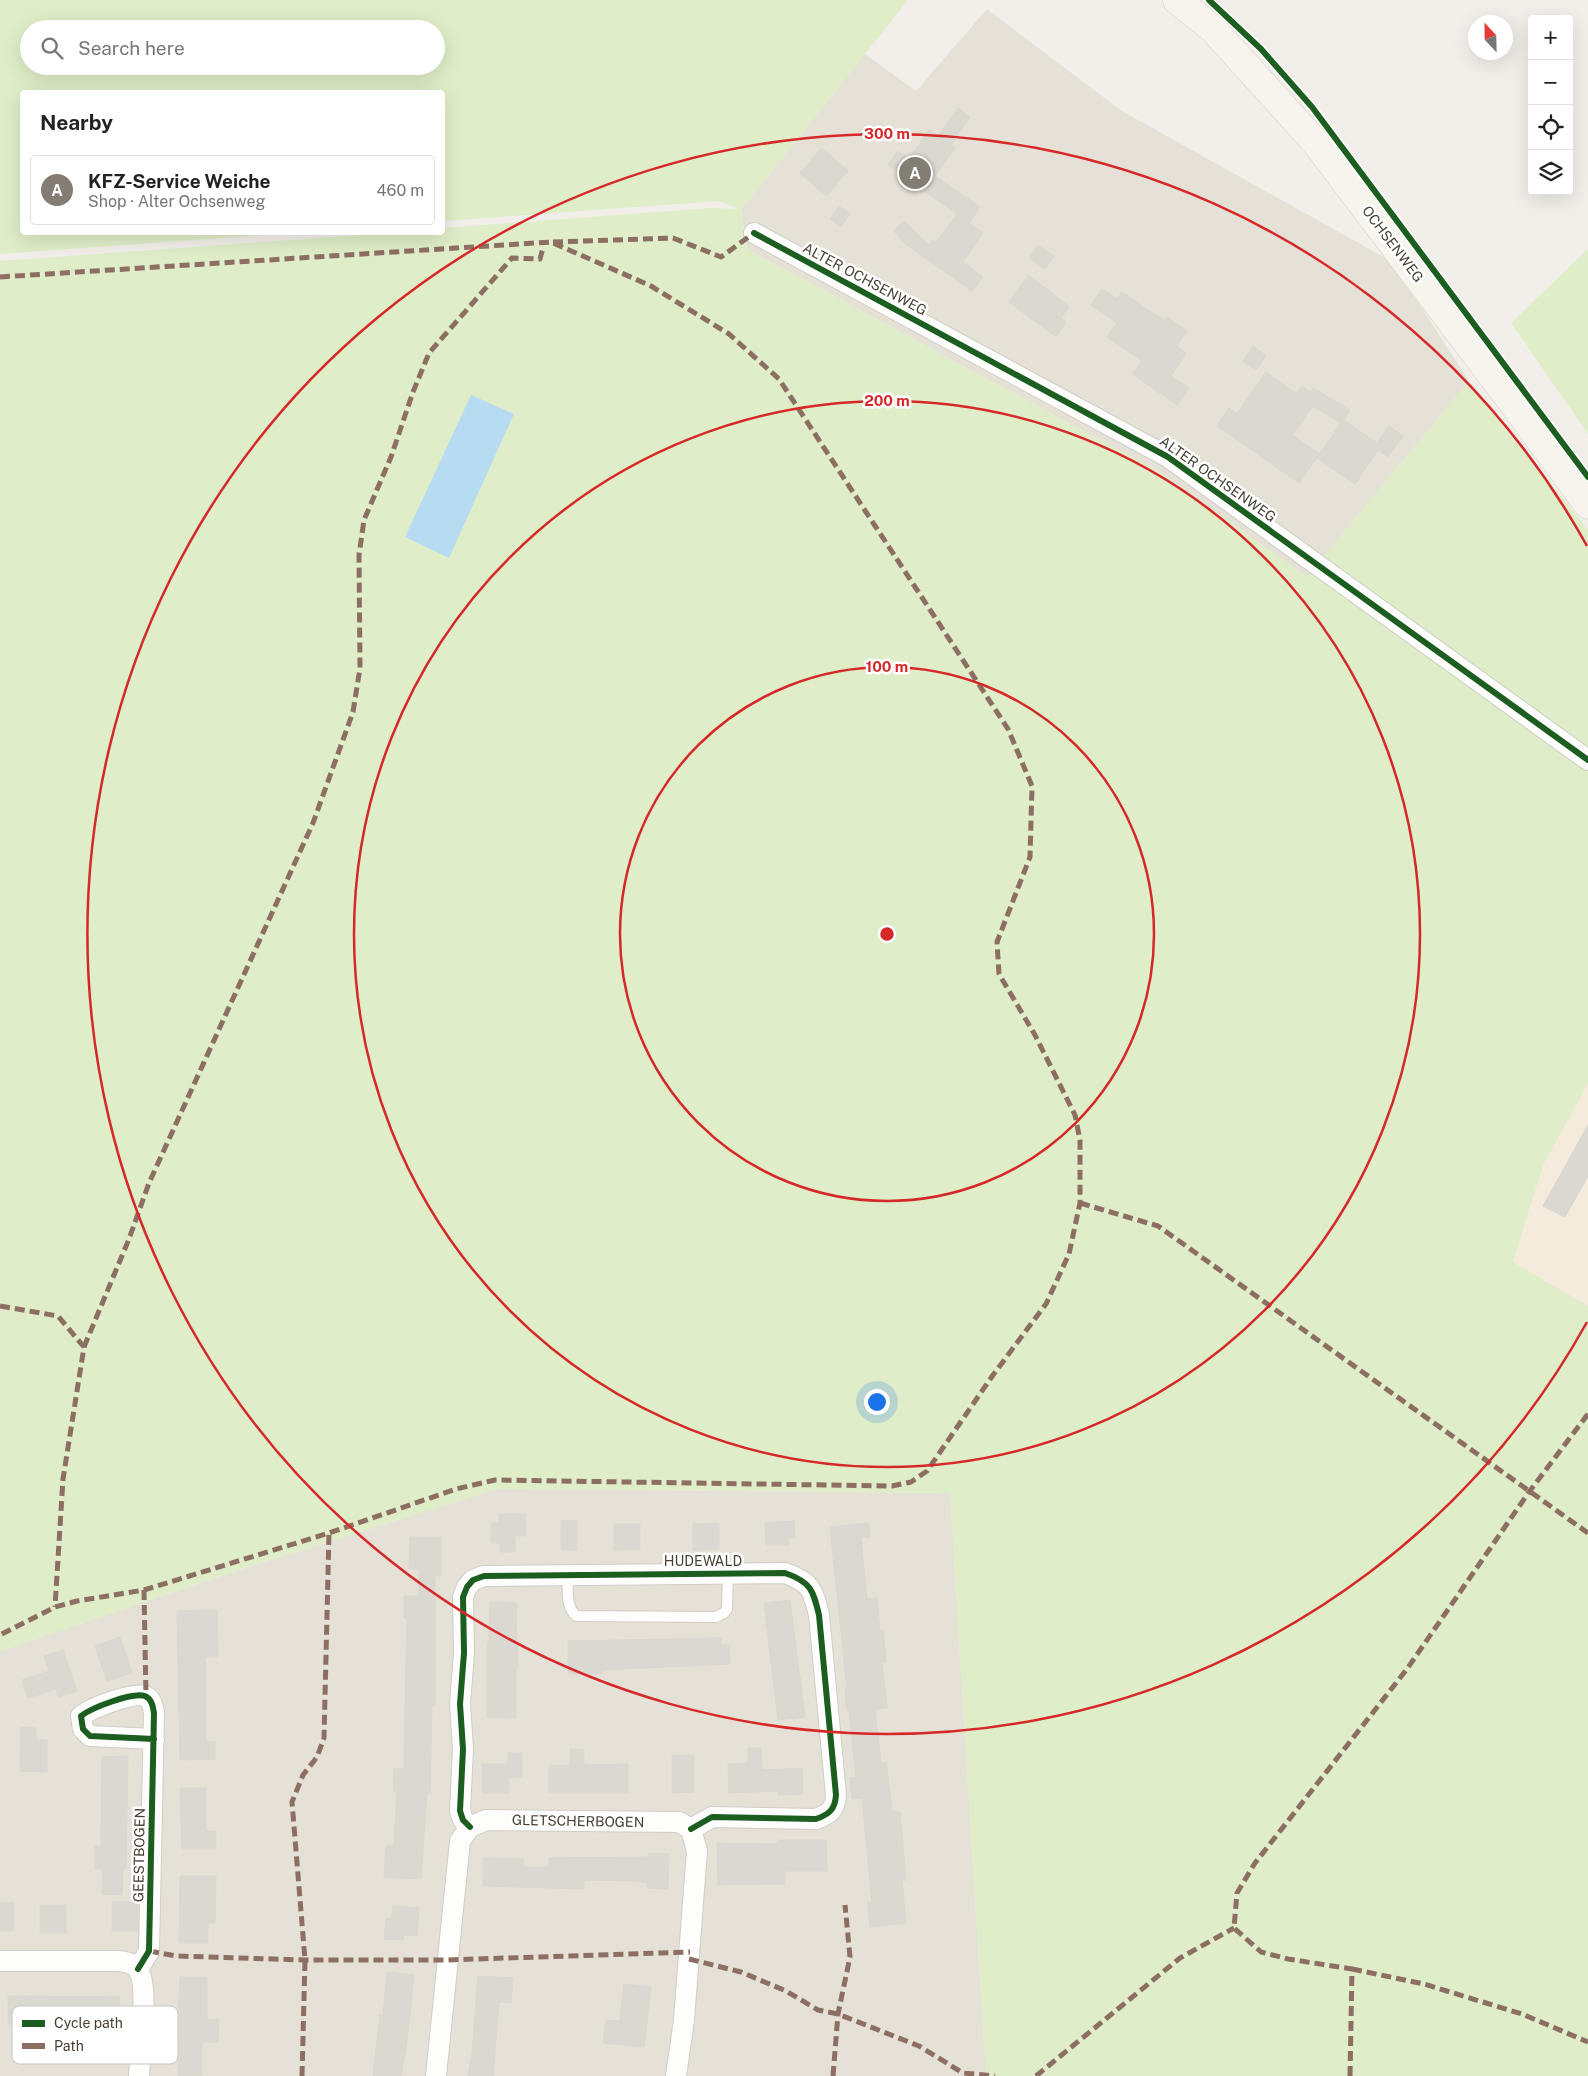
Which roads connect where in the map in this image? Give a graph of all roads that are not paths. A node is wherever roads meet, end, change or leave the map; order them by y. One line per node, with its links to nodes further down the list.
1 (1177, 0): 3 (main road, OCHSENWEG)
2 (754, 233): 4 (street, ALTER OCHSENWEG)
3 (1588, 505)
4 (1588, 760)
5 (728, 1574): 6 (street, HUDEWALD); 6 (lane); 9 (street, HUDEWALD)
6 (568, 1575): 8 (street, HUDEWALD)
7 (154, 1739): 11 (street, GEESTBOGEN)
8 (470, 1827): 9 (street, GLETSCHERBOGEN); 13 (street)
9 (690, 1829): 14 (street)
10 (0, 1961): 11 (street)
11 (138, 1968): 12 (street)
12 (143, 2006)
13 (436, 2076)
14 (676, 2076)

